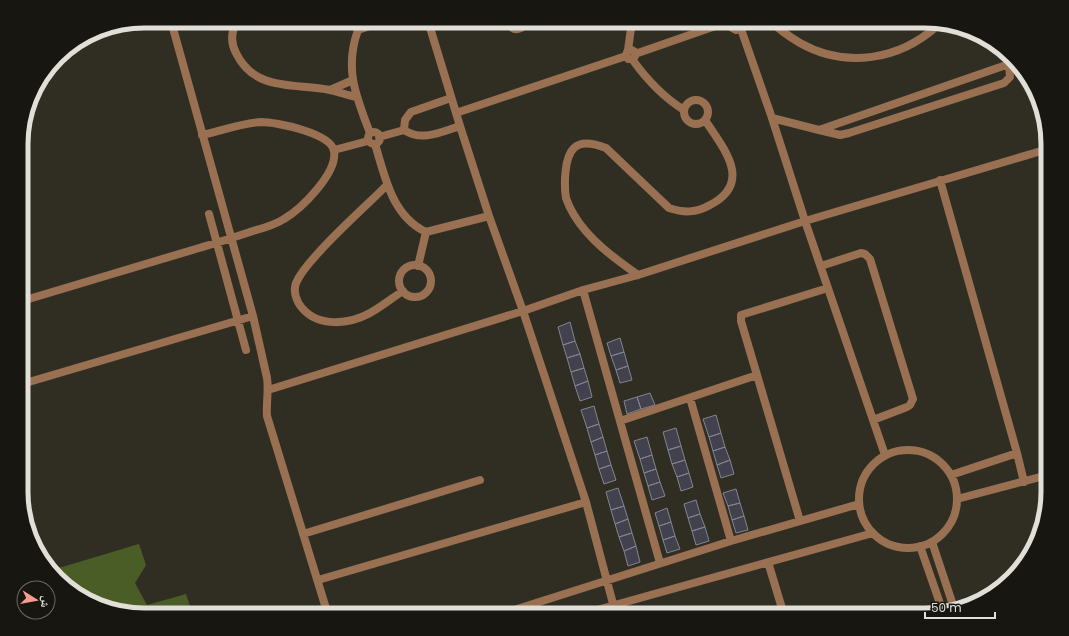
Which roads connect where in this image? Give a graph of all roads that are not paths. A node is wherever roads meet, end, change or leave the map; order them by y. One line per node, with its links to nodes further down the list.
1 (173, 28): 30 (street)
2 (234, 28): 16 (street)
3 (364, 28): 11 (street)
4 (430, 28): 19 (street)
5 (632, 28): 12 (street)
6 (709, 28): 12 (street)
7 (731, 28): 9 (street)
8 (780, 28): 10 (street)
9 (741, 29): 25 (street)
10 (933, 29)
11 (358, 30): 15 (street)
12 (630, 55): 22 (street); 24 (street)
13 (1008, 64): 17 (street)
14 (1010, 65): 21 (street)
15 (353, 80): 16 (street); 18 (street)
16 (330, 90): 18 (street)
17 (927, 93): 20 (street); 21 (street)
18 (356, 97): 31 (street)
19 (451, 98): 24 (street); 28 (street)
20 (912, 98): 23 (street); 29 (street)
21 (931, 106): 23 (street)
22 (684, 110): 26 (street); 26 (street)
23 (916, 111): 29 (street)
24 (456, 113): 27 (street)
25 (772, 118): 29 (street); 38 (street)
26 (705, 120): 44 (street)
27 (460, 126): 28 (street); 37 (street)
28 (404, 130): 31 (street)
29 (819, 130)
30 (202, 135): 32 (street); 40 (street)
31 (373, 139): 32 (street); 35 (street)
32 (334, 150): 40 (street)
33 (1041, 151): 34 (street)
34 (940, 180): 38 (street); 59 (street)
35 (388, 185): 39 (street); 47 (street)
36 (209, 214): 41 (street)
37 (489, 216): 39 (street); 49 (street)
38 (805, 221): 43 (street); 44 (street)
39 (426, 232): 42 (street)
40 (231, 238): 41 (street); 50 (street)
41 (217, 243): 48 (street); 51 (street)
42 (418, 266): 47 (street); 47 (street)
43 (821, 266): 45 (street); 57 (street)
44 (638, 275): 46 (street)
45 (828, 288): 53 (street); 57 (street)
46 (583, 290): 49 (street); 58 (street)
47 (403, 291)
48 (28, 299)
49 (523, 311): 55 (street); 66 (street)
50 (253, 316): 51 (street); 55 (street)
51 (238, 321): 52 (street); 54 (street)
52 (246, 350)
53 (757, 375): 56 (street); 68 (street)
54 (28, 382)
55 (268, 390): 70 (street)
56 (690, 398): 58 (street); 71 (street)
57 (873, 420): 60 (street)
58 (620, 421): 75 (street)
59 (1017, 453): 61 (street); 64 (street)
60 (885, 455): 61 (street); 67 (street)
61 (951, 475): 65 (street)
62 (1041, 477): 64 (street)
63 (480, 480): 70 (street)
64 (1024, 482): 65 (street)
65 (957, 499): 72 (street)
66 (586, 502): 76 (street); 77 (street)
67 (859, 504): 68 (street); 69 (street)
68 (800, 521): 71 (street)
69 (873, 533): 73 (street); 74 (street)
70 (303, 534): 76 (street)
71 (731, 541): 75 (street)
72 (932, 542): 73 (street); 78 (street)
73 (920, 546): 80 (street)
74 (768, 562): 79 (street); 84 (street)
75 (660, 563): 77 (street)
76 (318, 580): 81 (street)
77 (607, 580): 79 (street); 82 (street)
78 (953, 605)
79 (614, 606): 83 (street)
80 (941, 607)
81 (326, 608)
82 (520, 608)
83 (606, 608)
84 (782, 608)

